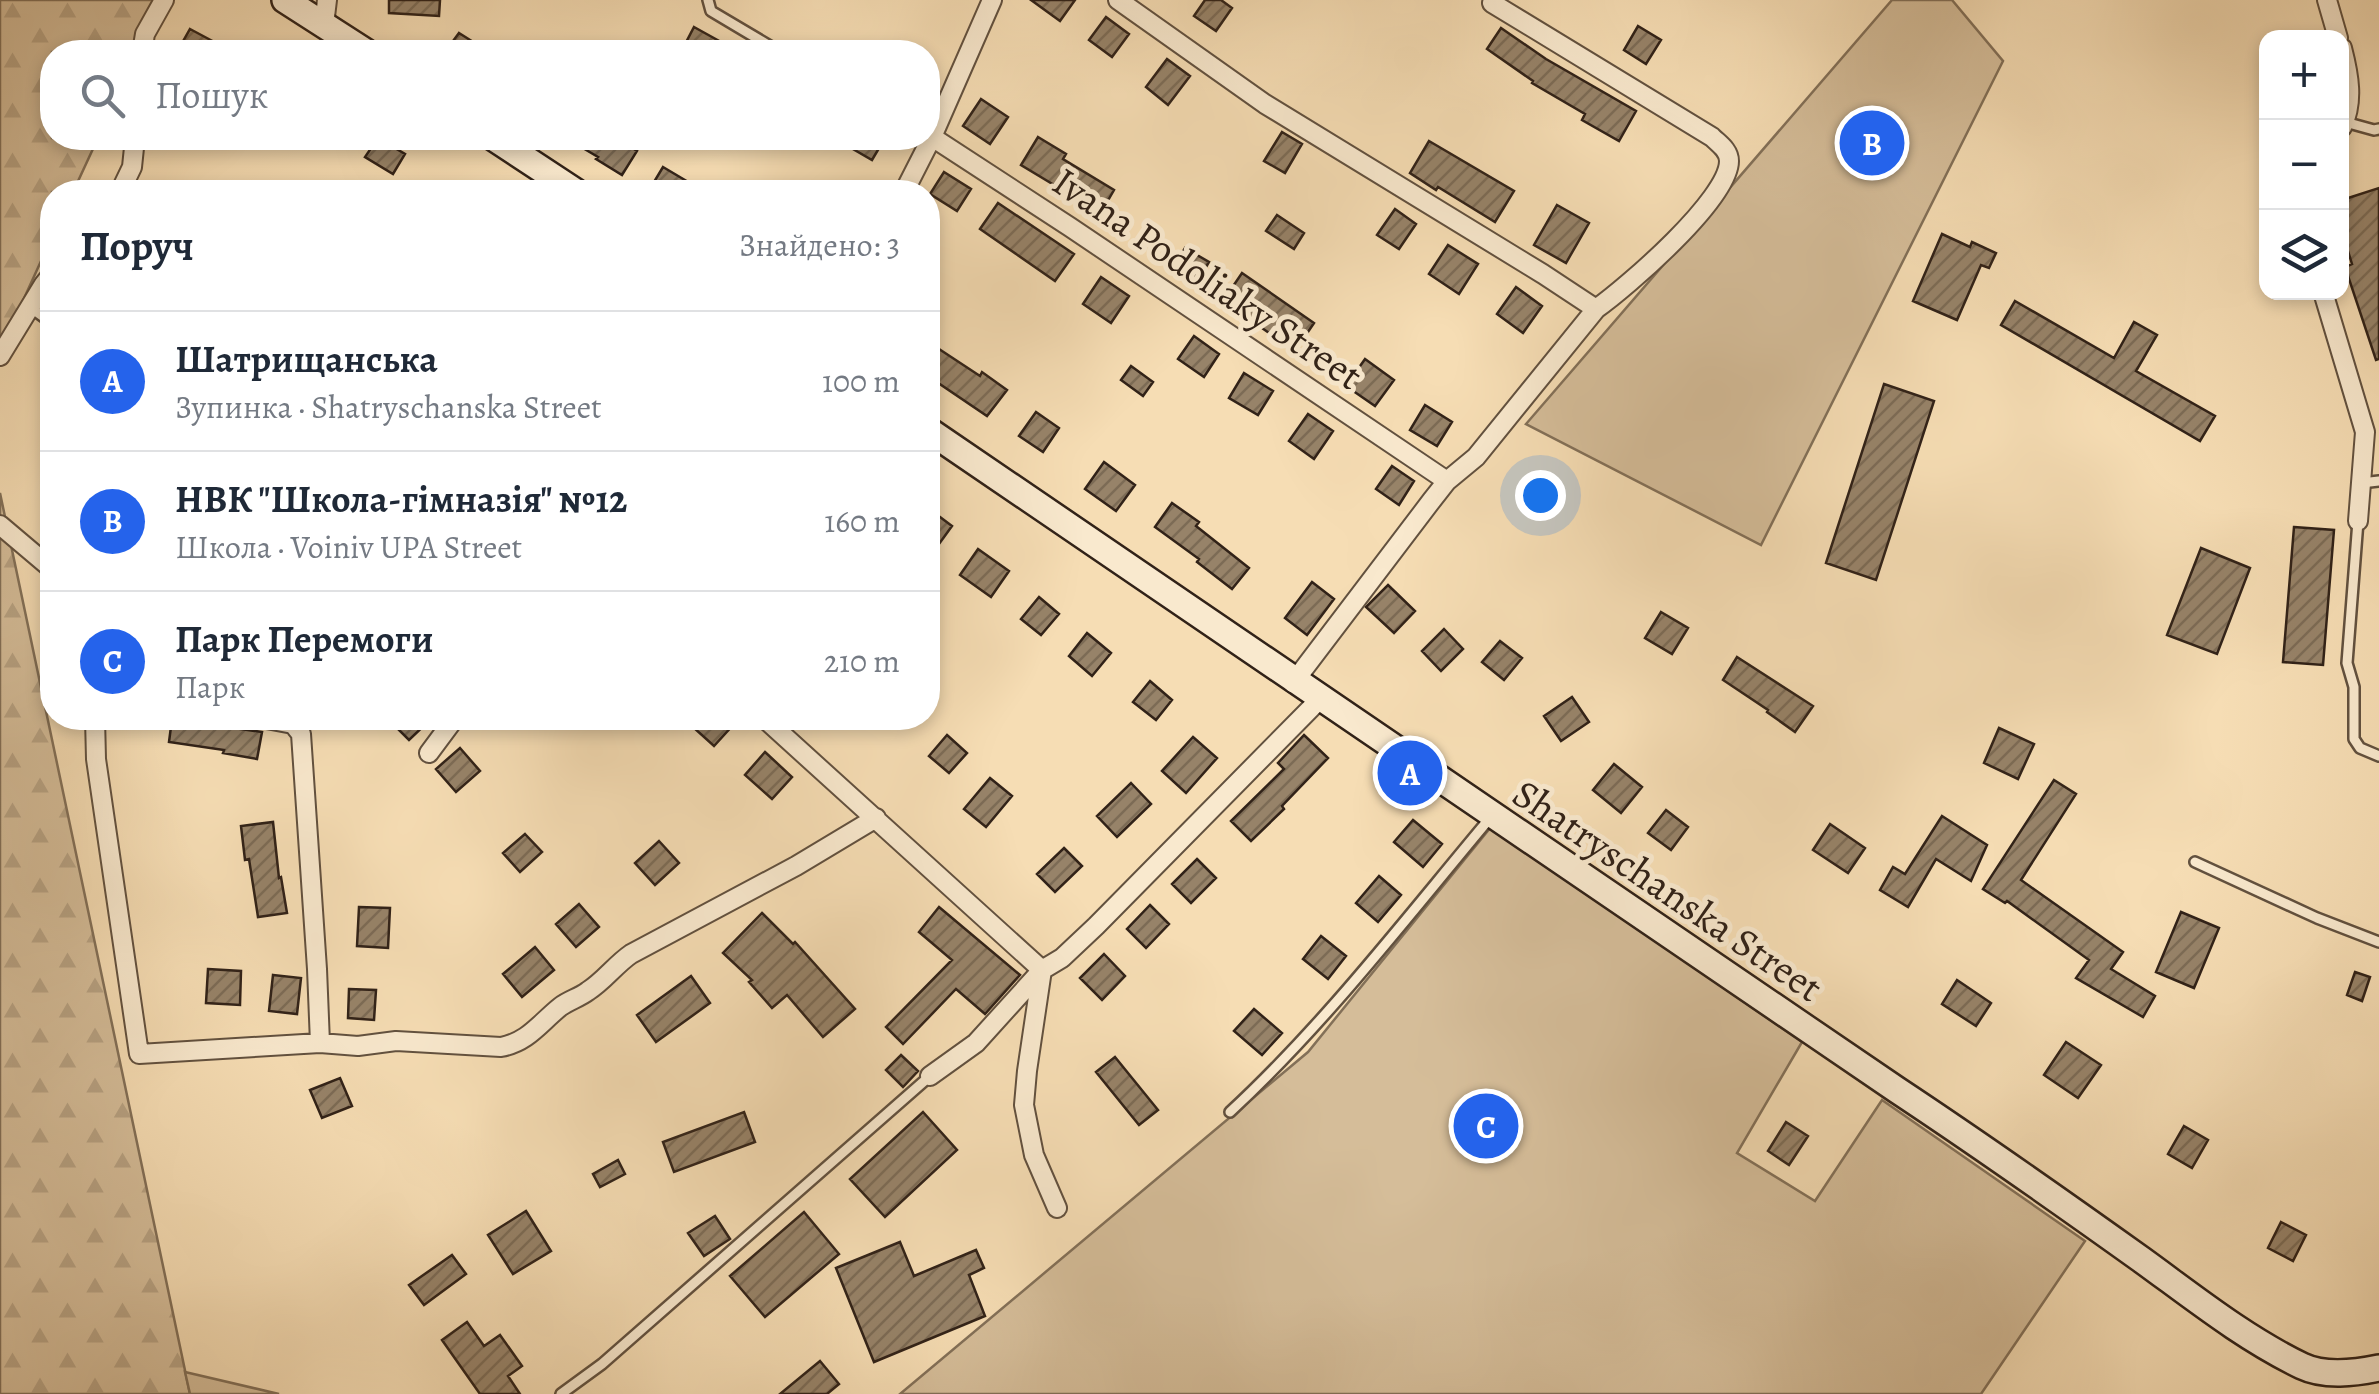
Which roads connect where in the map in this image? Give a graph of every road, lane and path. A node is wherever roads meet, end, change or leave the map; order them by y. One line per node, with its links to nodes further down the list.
1 (164, 0): 10 (street)
2 (285, 0): 8 (street)
3 (992, 0): 13 (street)
4 (1118, 0): 26 (street)
5 (2327, 0): 9 (street)
6 (1492, 2): 26 (street)
7 (709, 6): 12 (lane)
8 (326, 12): 11 (street)
9 (2336, 30)
10 (144, 40)
11 (354, 40)
12 (761, 40)
13 (940, 114)
14 (2349, 126): 15 (lane)
15 (2379, 129)
16 (940, 143): 30 (street, Ivana Podoliaky Street)
17 (134, 150): 20 (street)
18 (512, 150): 21 (street)
19 (924, 150): 22 (street)
20 (126, 180)
21 (558, 180)
22 (910, 180)
23 (40, 292): 25 (street)
24 (2325, 300): 31 (street)
25 (30, 307): 27 (lane); 28 (street)
26 (1596, 310): 30 (street)
27 (40, 314)
28 (0, 356)
29 (940, 438): 35 (street, Shatryschanska Street)
30 (1448, 481): 35 (street)
31 (2370, 482): 32 (street)
32 (2358, 521): 42 (lane)
33 (0, 526): 34 (street)
34 (40, 558)
35 (1293, 683): 36 (street, Shatryschanska Street)
36 (1318, 700): 43 (street, Shatryschanska Street); 47 (street)
37 (95, 730): 48 (street)
38 (298, 730): 48 (street)
39 (446, 730): 41 (street)
40 (777, 730): 44 (street)
41 (429, 753)
42 (2379, 756)
43 (1492, 816): 50 (lane); 52 (street, Shatryschanska Street)
44 (876, 818): 47 (street); 48 (street)
45 (2195, 862): 46 (lane)
46 (2379, 942)
47 (1042, 970): 49 (street); 51 (street)
48 (320, 1043)
49 (930, 1076): 53 (lane)
50 (1230, 1112)
51 (1057, 1208)
52 (2379, 1368)
53 (560, 1394)

